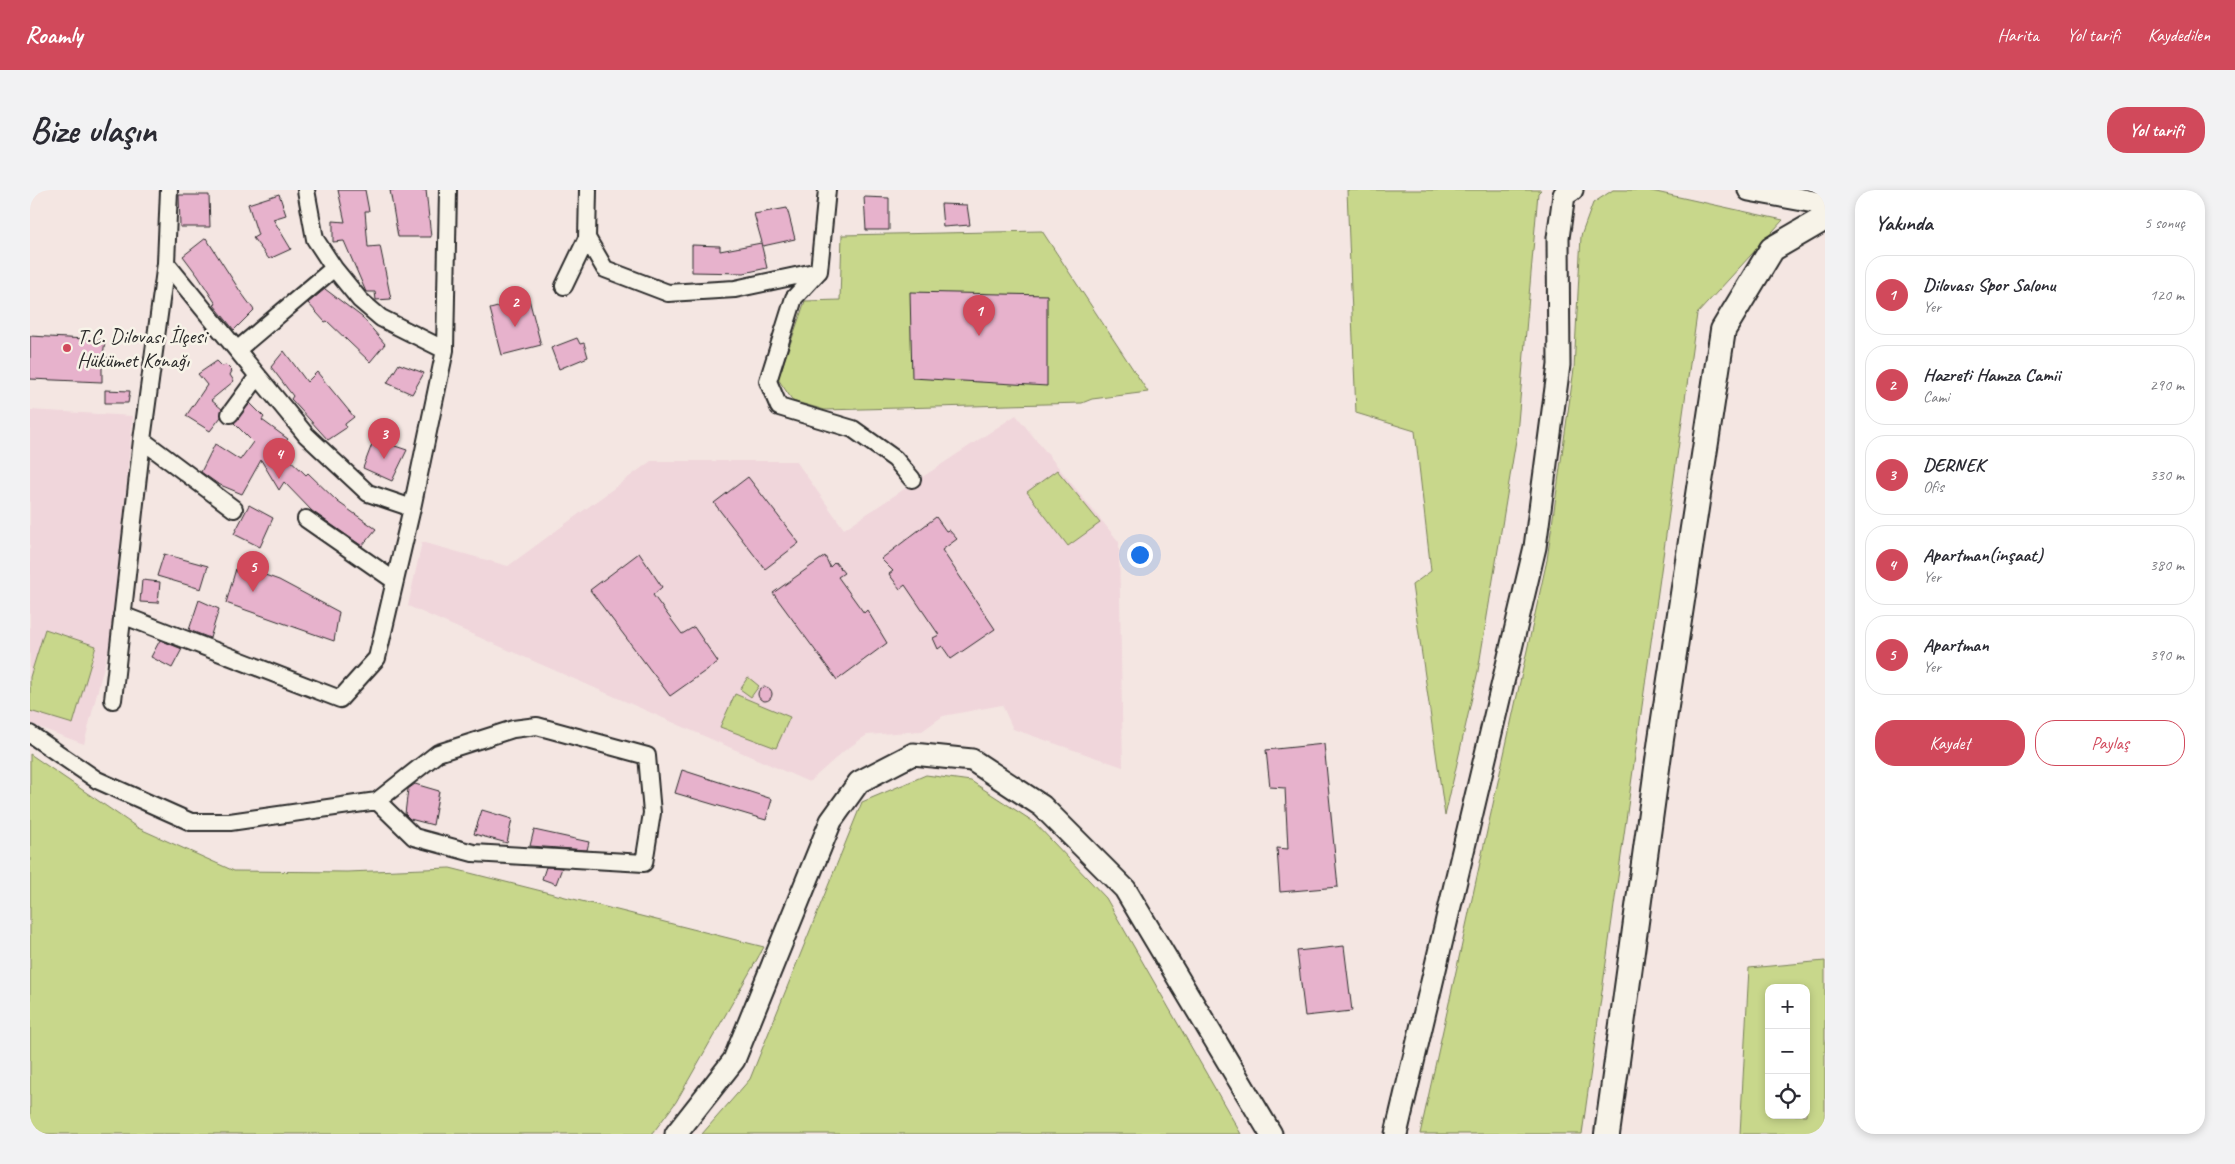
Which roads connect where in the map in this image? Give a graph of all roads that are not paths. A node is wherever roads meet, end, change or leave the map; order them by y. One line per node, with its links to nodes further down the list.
1 (169, 190): 11 (street)
2 (306, 190): 12 (street)
3 (448, 190): 16 (street)
4 (588, 190): 10 (street)
5 (827, 190): 13 (street)
6 (1572, 190): 31 (street)
7 (1749, 190): 8 (street)
8 (1825, 204)
9 (1825, 218): 32 (main road)
10 (587, 238): 13 (street); 14 (street)
11 (166, 263): 15 (street); 19 (street)
12 (334, 268): 15 (street); 16 (street)
13 (819, 271): 20 (street)
14 (564, 286)
15 (237, 350): 17 (street)
16 (445, 350): 21 (street)
17 (258, 376): 18 (street); 21 (street)
18 (230, 414)
19 (142, 440): 22 (street); 25 (street)
20 (912, 479)
21 (412, 508): 24 (street)
22 (234, 509)
23 (306, 519): 24 (street)
24 (395, 581): 25 (street)
25 (122, 615): 26 (street)
26 (113, 700)
27 (30, 734): 28 (street)
28 (377, 801): 28 (street)
29 (676, 1134): 30 (street)
30 (1271, 1134)
31 (1396, 1134)
32 (1607, 1134)

